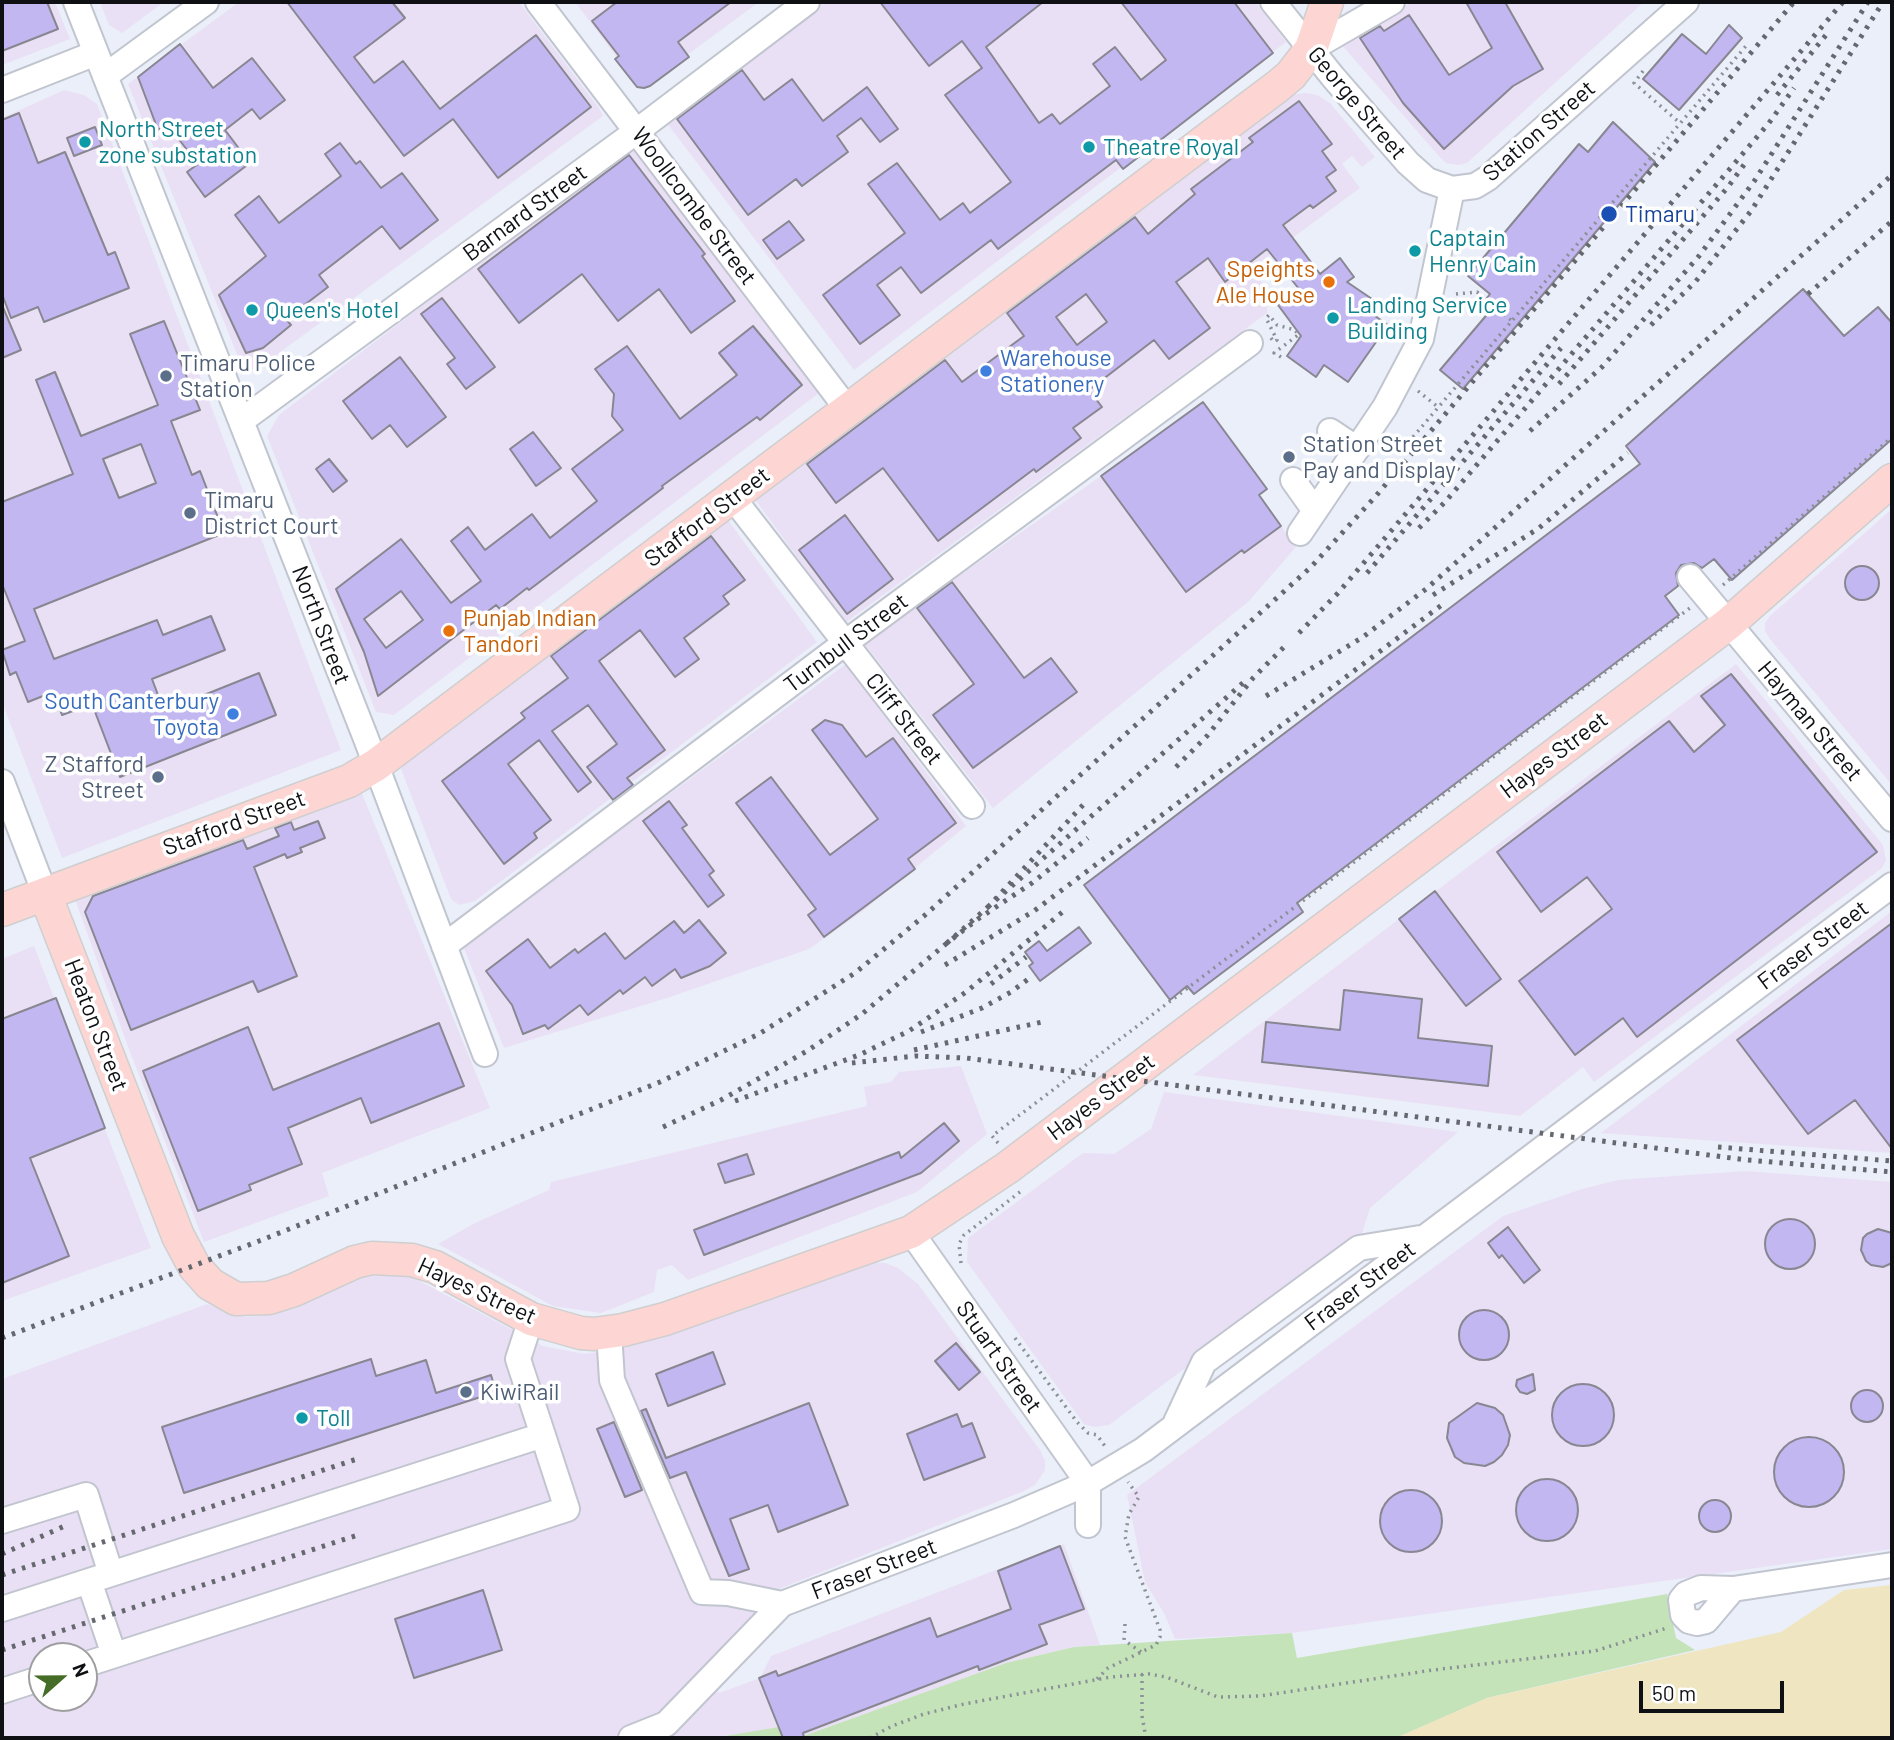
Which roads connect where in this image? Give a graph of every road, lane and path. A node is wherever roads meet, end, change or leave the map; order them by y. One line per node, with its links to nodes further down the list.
1 (76, 2): 11 (street, North Street)
2 (206, 2): 11 (street)
3 (538, 2): 15 (street, Woollcombe Street)
4 (807, 2): 15 (street, Barnard Street)
5 (1273, 2): 10 (street, George Street)
6 (1327, 2): 10 (main road, Stafford Street)
7 (1392, 2): 10 (street)
8 (1686, 2): 16 (street, Station Street)
9 (1746, 46): 14 (path)
10 (1311, 49): 16 (street, George Street); 25 (main road, Stafford Street)
11 (101, 64): 13 (street); 26 (street, North Street)
12 (1643, 71): 14 (path)
13 (2, 90)
14 (1680, 122): 19 (path)
15 (637, 131): 25 (street, Woollcombe Street); 26 (street, Barnard Street)
16 (1452, 189): 23 (street, Station Street)
17 (1456, 293): 19 (path)
18 (1266, 318): 20 (path)
19 (1512, 321): 24 (path)
20 (1254, 333): 40 (street, Turnbull Street)
21 (1298, 335): 22 (path)
22 (1281, 357)
23 (1401, 378): 24 (path); 30 (street, Station Street)
24 (1438, 407): 28 (path)
25 (848, 410): 33 (main road, Stafford Street)
26 (241, 421): 41 (street, North Street)
27 (1330, 431): 30 (street)
28 (1413, 437)
29 (1892, 437): 37 (path)
30 (1357, 449): 34 (street, Station Street)
31 (1293, 480): 34 (street)
32 (1892, 480): 39 (main road, Hayes Street)
33 (733, 498): 40 (street, Cliff Street); 41 (main road, Stafford Street)
34 (1315, 511): 35 (street, Station Street)
35 (1300, 533)
36 (1690, 577): 39 (street, Hayman Street)
37 (1727, 582)
38 (1689, 609): 50 (path)
39 (1728, 624): 44 (street, Hayman Street); 52 (main road, Hayes Street)
40 (845, 643): 43 (street, Cliff Street); 48 (street, Turnbull Street)
41 (376, 765): 46 (main road, Stafford Street); 48 (street, North Street)
42 (2, 782): 46 (street, Heaton Street)
43 (972, 806)
44 (1892, 819)
45 (1892, 885): 53 (street, Fraser Street)
46 (45, 894): 47 (main road, Stafford Street); 54 (main road, Heaton Street)
47 (2, 910)
48 (444, 946): 49 (street, North Street)
49 (485, 1054)
50 (1004, 1152)
51 (1029, 1185): 55 (path)
52 (911, 1232): 57 (main road, Hayes Street); 62 (street, Stuart Street)
53 (1424, 1238): 59 (street, Fraser Street); 59 (street)
54 (194, 1266): 56 (main road, Hayes Street)
55 (962, 1267)
56 (531, 1319): 57 (main road, Hayes Street); 60 (street)
57 (610, 1332): 68 (street)
58 (1012, 1333): 61 (path)
59 (1174, 1426): 62 (street, Fraser Street)
60 (543, 1435): 67 (street); 73 (street)
61 (1105, 1445)
62 (1088, 1483): 65 (street); 68 (street, Fraser Street)
63 (1130, 1484): 72 (path)
64 (2, 1521): 67 (street)
65 (1088, 1525)
66 (1892, 1565): 70 (street)
67 (100, 1577): 69 (street); 73 (street)
68 (782, 1604): 79 (street)
69 (2, 1609)
70 (1689, 1621): 75 (path)
71 (1125, 1624): 72 (path)
72 (1141, 1652): 76 (path)
73 (114, 1655): 74 (street)
74 (98, 1660)
75 (1142, 1674): 76 (path); 81 (path)
76 (1097, 1679): 80 (path)
77 (28, 1683): 78 (street)
78 (2, 1691)
79 (631, 1738)
80 (870, 1738)
81 (1146, 1738)

